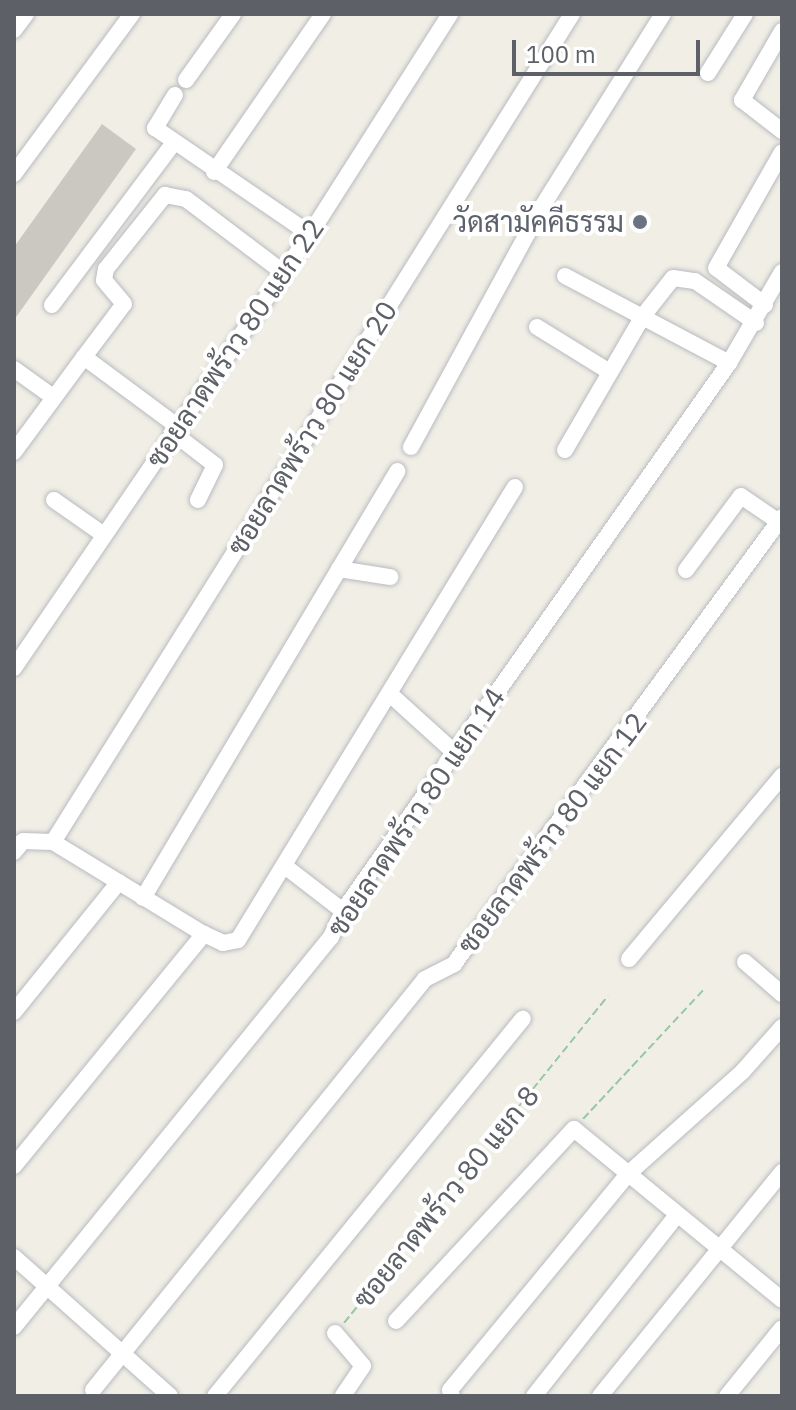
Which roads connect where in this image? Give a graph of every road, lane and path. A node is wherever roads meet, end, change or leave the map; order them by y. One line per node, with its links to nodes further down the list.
1 (26, 14): 9 (street)
2 (132, 14): 18 (street)
3 (233, 14): 12 (street)
4 (323, 14): 17 (street)
5 (450, 14): 19 (street, ซอยลาดพร้าว 80 แยก 22)
6 (572, 14): 50 (street, ซอยลาดพร้าว 80 แยก 20)
7 (663, 14): 34 (street)
8 (745, 14): 11 (street)
9 (14, 30)
10 (782, 31): 14 (street)
11 (708, 73)
12 (186, 80)
13 (175, 95): 15 (street)
14 (782, 131)
15 (173, 144): 17 (street); 23 (street)
16 (782, 152): 24 (street)
17 (214, 172): 19 (street)
18 (14, 174)
19 (310, 234): 21 (street, ซอยลาดพร้าว 80 แยก 22)
20 (782, 272): 24 (street, ซอยลาดพร้าว 80 แยก 14)
21 (284, 273): 28 (street); 33 (street, ซอยลาดพร้าว 80 แยก 22)
22 (565, 276): 25 (street)
23 (52, 305)
24 (765, 305): 26 (street, ซอยลาดพร้าว 80 แยก 14)
25 (643, 316): 26 (street); 29 (street); 31 (street)
26 (756, 323): 29 (street, ซอยลาดพร้าว 80 แยก 14)
27 (537, 327): 31 (street)
28 (84, 357): 32 (street); 33 (street)
29 (729, 363): 48 (street, ซอยลาดพร้าว 80 แยก 14)
30 (14, 369): 32 (street)
31 (610, 372): 35 (street)
32 (53, 397): 36 (street)
33 (174, 429): 40 (street); 42 (street, ซอยลาดพร้าว 80 แยก 22)
34 (411, 447)
35 (565, 450)
36 (14, 452)
37 (398, 471): 43 (street)
38 (515, 487): 47 (street)
39 (54, 500): 42 (street)
40 (198, 500)
41 (780, 519): 44 (street); 78 (street, ซอยลาดพร้าว 80 แยก 12)
42 (104, 535): 46 (street, ซอยลาดพร้าว 80 แยก 22)
43 (339, 569): 45 (street); 54 (street)
44 (686, 570)
45 (390, 577)
46 (14, 668)
47 (391, 695): 48 (street); 52 (street)
48 (455, 753): 55 (street, ซอยลาดพร้าว 80 แยก 14)
49 (782, 776): 57 (street)
50 (53, 842): 51 (street); 53 (street)
51 (14, 852)
52 (286, 867): 55 (street); 56 (street)
53 (119, 882): 54 (street); 62 (street)
54 (143, 898): 56 (street)
55 (343, 911): 72 (street, ซอยลาดพร้าว 80 แยก 14)
56 (204, 934): 66 (street)
57 (629, 959)
58 (745, 962): 60 (street)
59 (706, 987): 65 (path)
60 (782, 994)
61 (608, 996): 77 (path, ซอยลาดพร้าว 80 แยก 8)
62 (14, 1012)
63 (523, 1019): 81 (street)
64 (782, 1027): 68 (street)
65 (574, 1129): 68 (street); 74 (street)
66 (14, 1166)
67 (782, 1172): 70 (street)
68 (628, 1174): 69 (street); 83 (street)
69 (677, 1215): 70 (street); 84 (street)
70 (719, 1249): 73 (street); 85 (street)
71 (14, 1257): 72 (street)
72 (47, 1287): 75 (street, ซอยลาดพร้าว 80 แยก 14); 78 (street)
73 (782, 1300)
74 (396, 1321)
75 (14, 1327)
76 (782, 1328): 86 (street)
77 (335, 1333): 82 (street, ซอยลาดพร้าว 80 แยก 8)
78 (122, 1354): 79 (street, ซอยลาดพร้าว 80 แยก 12); 80 (street)
79 (93, 1390)
80 (170, 1396)
81 (215, 1396)
82 (343, 1396)
83 (452, 1396)
84 (534, 1396)
85 (600, 1396)
86 (727, 1396)

